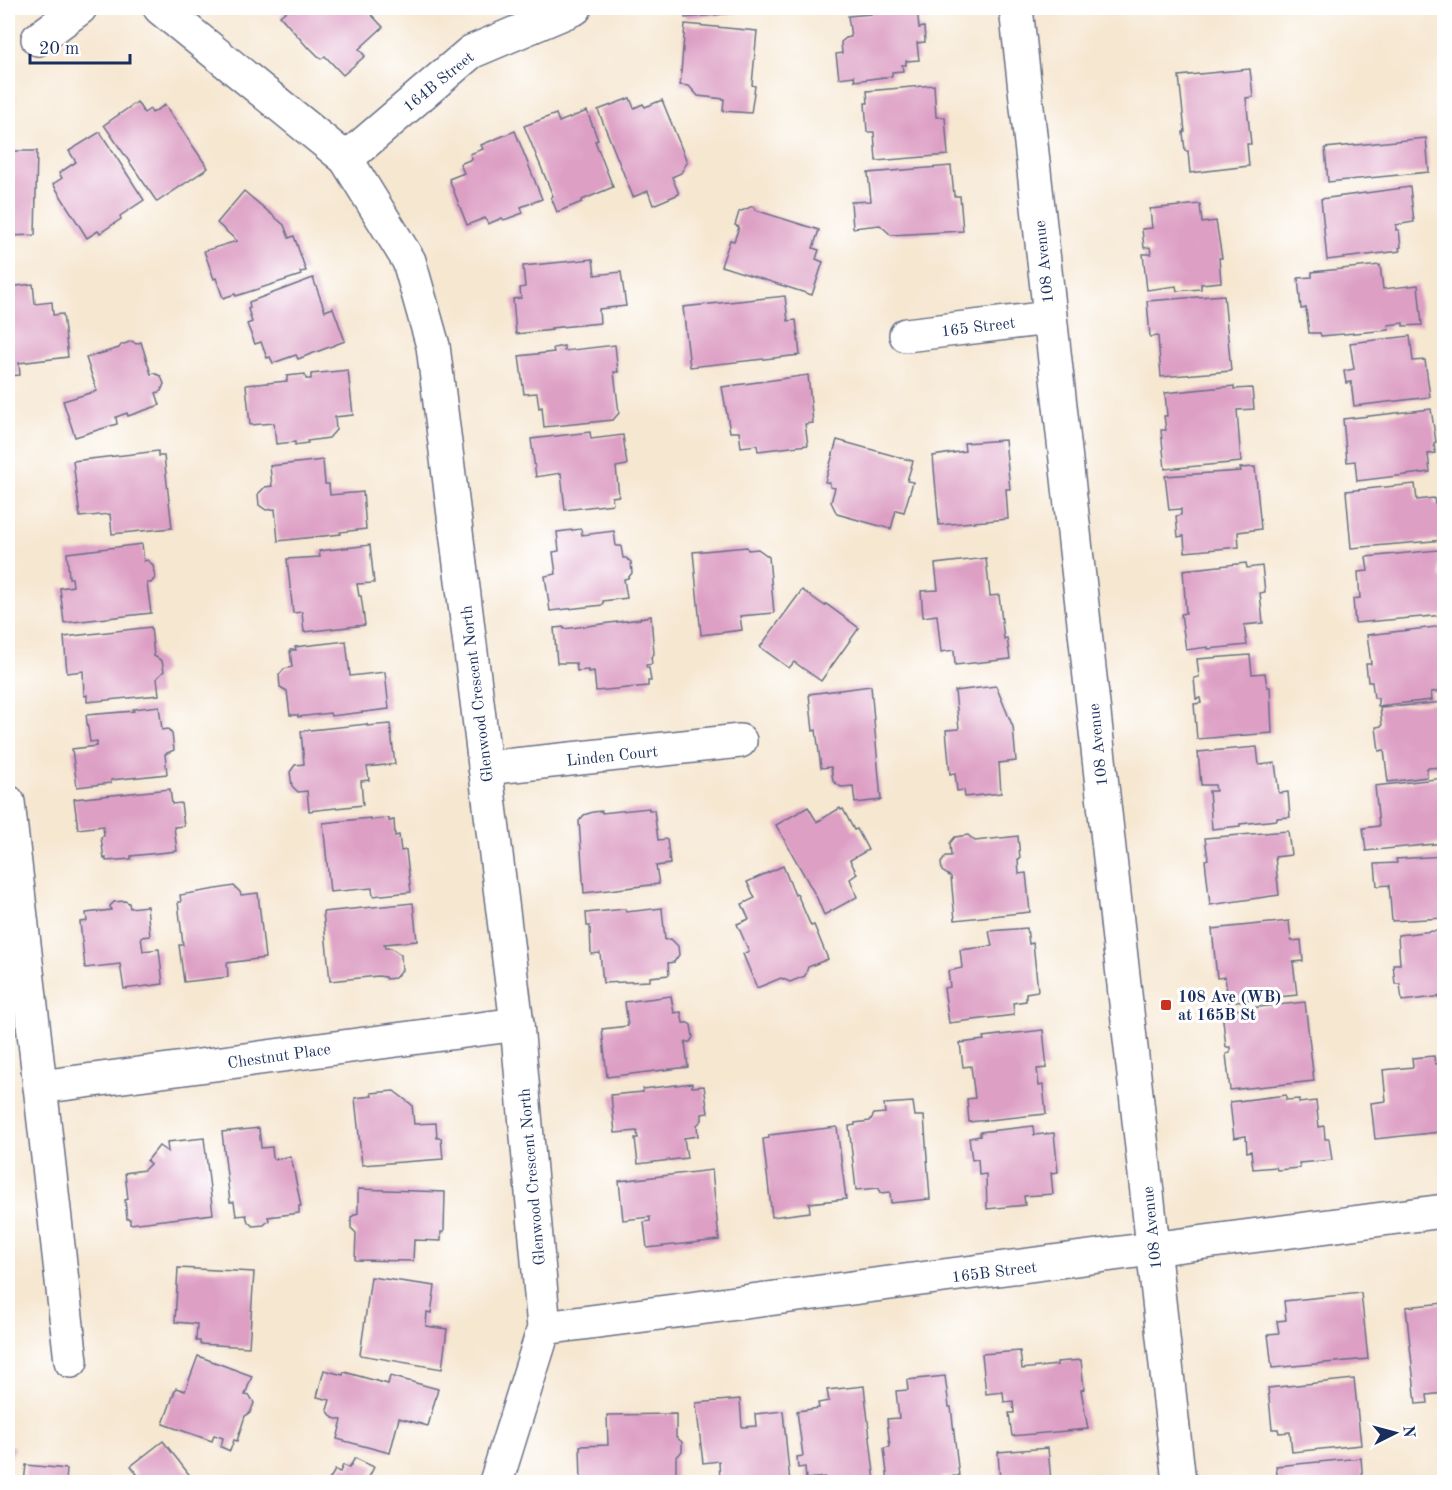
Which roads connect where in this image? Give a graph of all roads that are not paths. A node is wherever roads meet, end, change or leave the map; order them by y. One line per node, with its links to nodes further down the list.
1 (80, 8): 5 (street)
2 (160, 8): 6 (street, Glenwood Crescent North)
3 (575, 8): 6 (street, 164B Street)
4 (1016, 8): 7 (street, 108 Avenue)
5 (38, 39)
6 (345, 159): 10 (street, Glenwood Crescent North)
7 (1049, 318): 8 (street, 165 Street); 15 (street, 108 Avenue)
8 (906, 335)
9 (740, 741): 10 (street, Linden Court)
10 (484, 768): 12 (street, Glenwood Crescent North)
11 (8, 802): 13 (street)
12 (517, 1024): 13 (street, Chestnut Place); 16 (street, Glenwood Crescent North)
13 (40, 1087): 17 (street)
14 (1444, 1211): 15 (street, 165B Street)
15 (1153, 1250): 16 (street, 165B Street); 19 (street, 108 Avenue)
16 (544, 1328): 18 (street, Glenwood Crescent North)
17 (71, 1361)
18 (496, 1482)
19 (1179, 1482)

